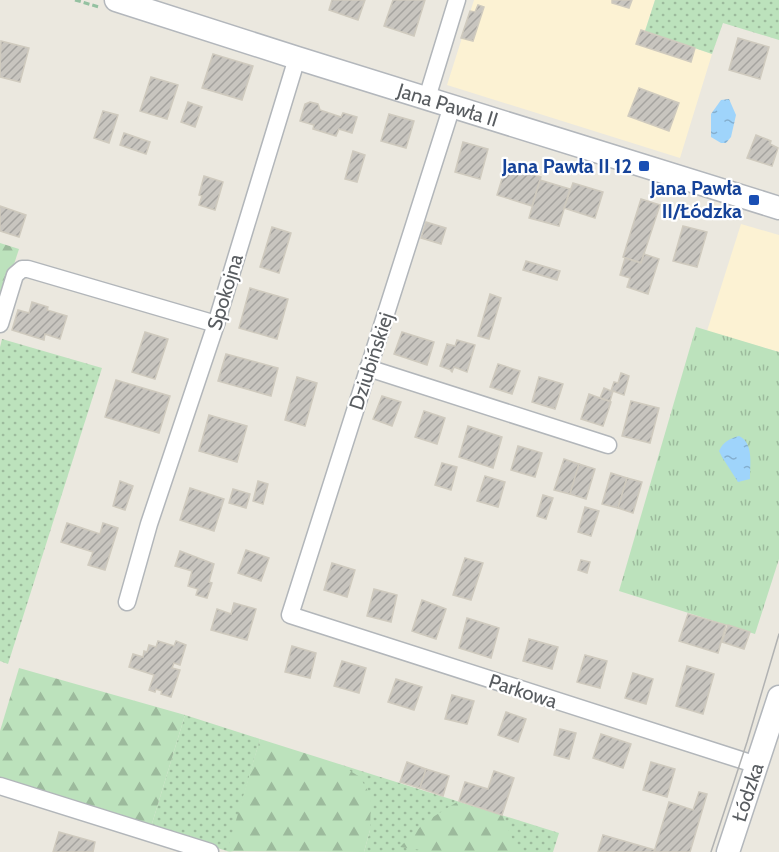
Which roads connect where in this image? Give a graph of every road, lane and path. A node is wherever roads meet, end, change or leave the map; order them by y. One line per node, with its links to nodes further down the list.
1 (116, 0): 3 (street, Jana Pawła II)
2 (457, 0): 4 (street)
3 (297, 58): 4 (street, Jana Pawła II); 8 (street, Spokojna)
4 (427, 98): 5 (street, Jana Pawła II)
5 (452, 106): 6 (street, Jana Pawła II); 9 (street, Dziubińskiej)
6 (779, 208)
7 (0, 324): 8 (street)
8 (216, 324): 11 (street, Spokojna)
9 (368, 368): 10 (street); 12 (street, Dziubińskiej)
10 (608, 445)
11 (127, 602)
12 (290, 615): 14 (street, Parkowa)
13 (779, 697): 14 (street, Łódzka)
14 (756, 765): 17 (street, Łódzka)
15 (0, 786): 16 (street)
16 (210, 852)
17 (729, 852)

